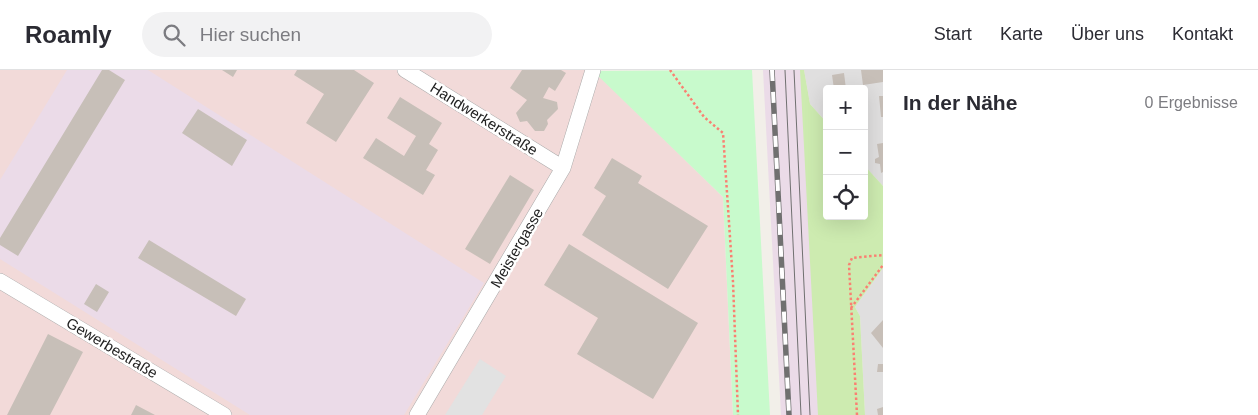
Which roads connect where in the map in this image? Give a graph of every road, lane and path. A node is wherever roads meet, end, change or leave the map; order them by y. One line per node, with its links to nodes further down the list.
1 (404, 70): 4 (street, Handwerkerstraße)
2 (593, 70): 4 (street, Meistergasse)
3 (670, 70): 11 (path)
4 (563, 168): 10 (street, Meistergasse)
5 (883, 255): 8 (path)
6 (883, 265): 8 (path)
7 (0, 281): 9 (street, Gewerbestraße)
8 (851, 308): 12 (path)
9 (224, 415)
10 (418, 415)
11 (738, 415)
12 (857, 415)

